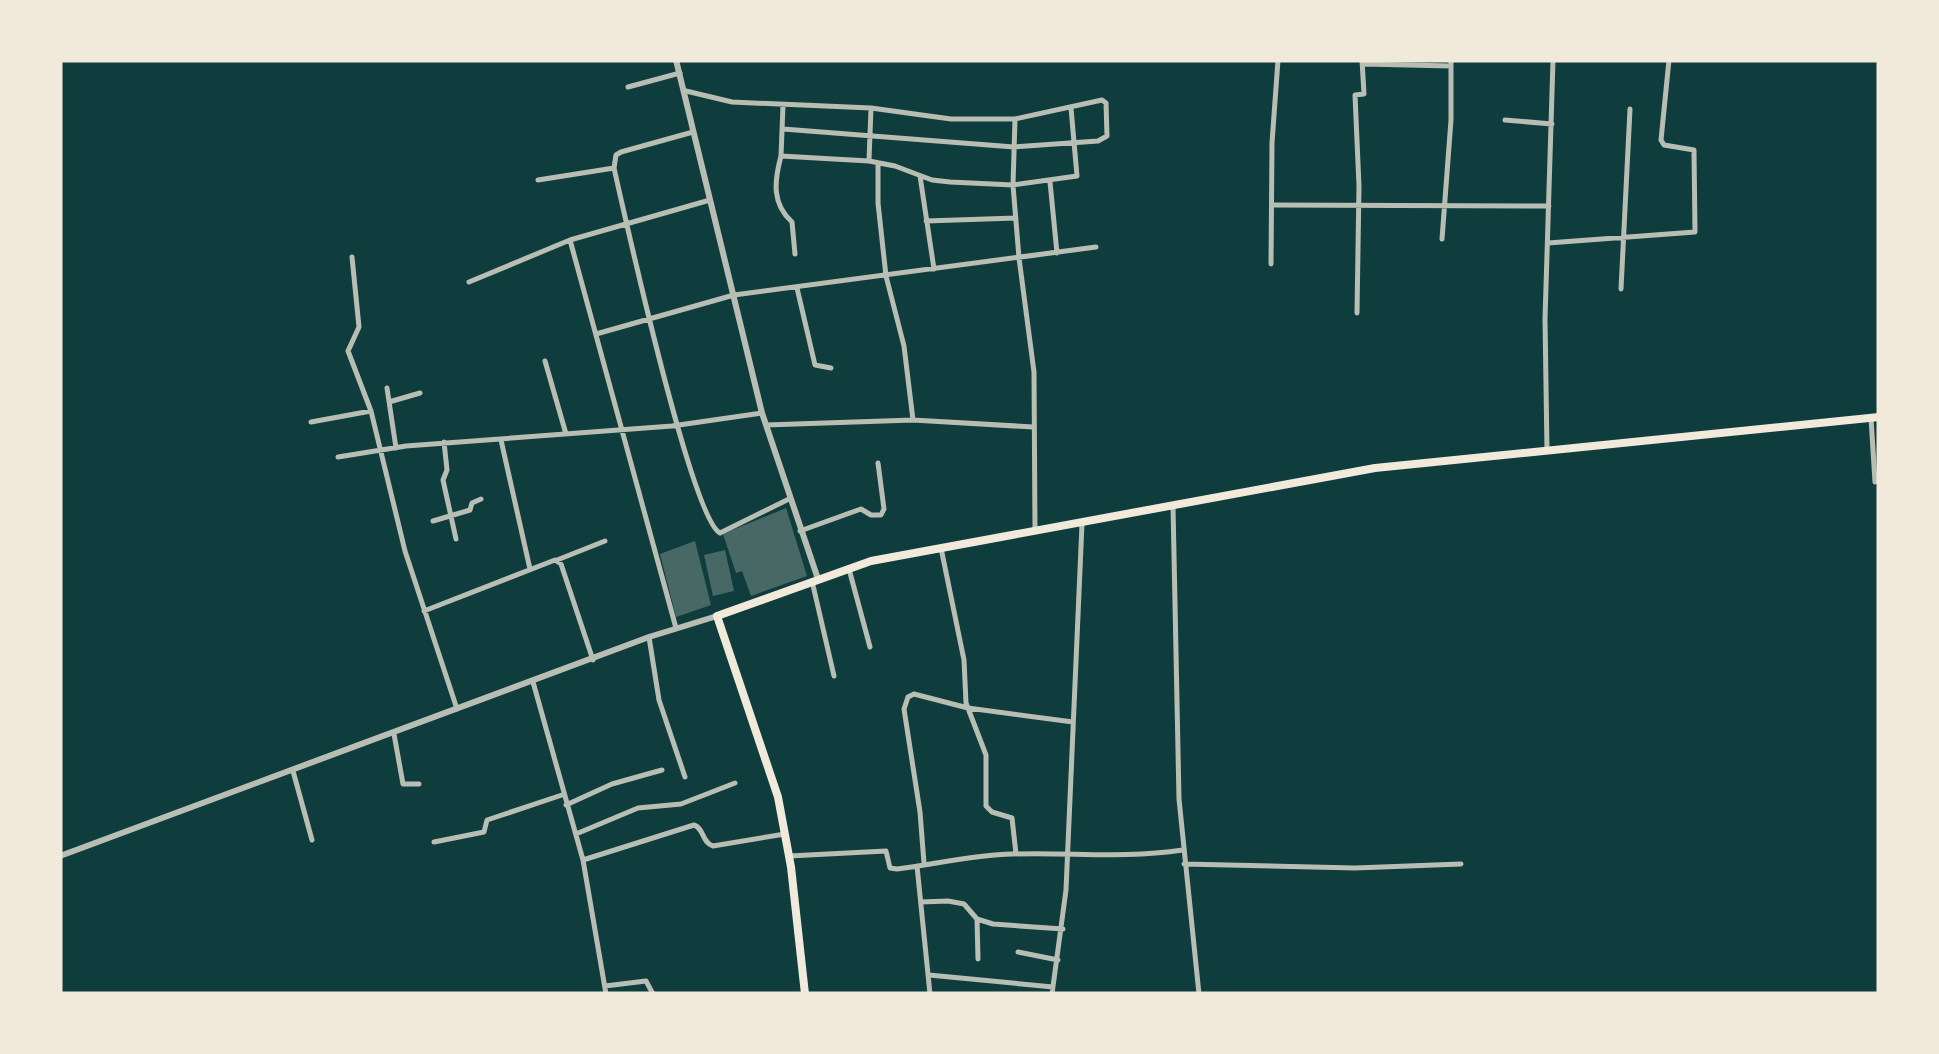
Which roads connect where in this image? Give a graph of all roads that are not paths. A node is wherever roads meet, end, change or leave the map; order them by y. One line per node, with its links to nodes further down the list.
1 (676, 60): 8 (street)
2 (1278, 60): 32 (street)
3 (1553, 60): 17 (street)
4 (1670, 60): 40 (street)
5 (1362, 62): 6 (street); 35 (street)
6 (1385, 62): 7 (street)
7 (1451, 63): 33 (street)
8 (680, 73): 9 (street); 10 (street)
9 (628, 87)
10 (686, 91): 11 (street); 19 (street)
11 (783, 105): 12 (street); 18 (street)
12 (872, 108): 15 (street); 20 (street)
13 (1071, 108): 15 (street); 21 (street); 21 (street)
14 (1630, 109): 40 (street)
15 (1015, 119): 22 (street)
16 (1506, 120): 17 (street)
17 (1552, 124): 34 (street)
18 (783, 129): 20 (street); 23 (street)
19 (693, 132): 26 (street); 31 (street)
20 (870, 136): 22 (street); 24 (street)
21 (1076, 144): 22 (street); 29 (street)
22 (1014, 146): 30 (street)
23 (781, 156): 24 (street); 45 (street)
24 (869, 161): 25 (street)
25 (878, 163): 27 (street); 50 (street)
26 (614, 168): 28 (street); 38 (street)
27 (920, 176): 30 (street); 37 (street)
28 (538, 180)
29 (1050, 180): 30 (street); 44 (street)
30 (1014, 185): 36 (street)
31 (710, 200): 38 (street); 54 (street)
32 (1274, 205): 35 (street); 48 (street)
33 (1445, 205): 34 (street); 35 (street); 39 (street)
34 (1549, 206): 42 (street)
35 (1359, 207): 55 (street)
36 (1016, 218): 37 (street); 47 (street)
37 (926, 221): 49 (street)
38 (626, 224): 41 (street); 56 (street)
39 (1442, 239)
40 (1623, 239): 42 (street); 53 (street)
41 (570, 240): 51 (street); 57 (street)
42 (1548, 243): 77 (street)
43 (1096, 247): 44 (street)
44 (1057, 253): 47 (street)
45 (795, 254)
46 (352, 257): 63 (street)
47 (1019, 258): 49 (street); 70 (street)
48 (1270, 264)
49 (934, 269): 50 (street)
50 (886, 276): 52 (street); 66 (street)
51 (469, 282)
52 (797, 287): 54 (street); 59 (street)
53 (1621, 289)
54 (734, 295): 56 (street); 64 (street)
55 (1357, 312)
56 (650, 318): 57 (street); 69 (street)
57 (596, 334): 71 (street)
58 (544, 360): 72 (street)
59 (832, 368)
60 (387, 388): 62 (street)
61 (420, 393): 62 (street)
62 (389, 402): 75 (street)
63 (371, 411): 67 (street); 76 (street)
64 (762, 413): 68 (street); 69 (street)
65 (1875, 418): 77 (main road); 80 (street)
66 (912, 420): 68 (street); 70 (street)
67 (311, 422)
68 (766, 425): 82 (street)
69 (678, 426): 71 (street); 82 (street)
70 (1033, 427): 88 (street)
71 (620, 430): 72 (street); 98 (street)
72 (566, 434): 73 (street)
73 (501, 440): 74 (street); 93 (street)
74 (444, 442): 75 (street); 84 (street)
75 (396, 448): 76 (street)
76 (381, 451): 78 (street); 96 (street)
77 (1546, 451): 83 (main road)
78 (338, 457)
79 (878, 464): 87 (street)
80 (1876, 482)
81 (481, 499): 84 (street)
82 (789, 499): 87 (street)
83 (1173, 506): 86 (main road); 119 (street)
84 (450, 516): 85 (street); 89 (street)
85 (433, 521)
86 (1082, 524): 88 (main road); 106 (street)
87 (800, 530): 95 (street)
88 (1035, 531): 91 (main road)
89 (456, 540)
90 (605, 541): 92 (street)
91 (941, 548): 94 (main road); 104 (street)
92 (557, 560): 93 (street); 101 (street)
93 (530, 569): 96 (street)
94 (849, 569): 95 (main road); 100 (street)
95 (815, 580): 97 (main road); 102 (street)
96 (424, 612): 105 (street)
97 (717, 616): 98 (street); 116 (main road)
98 (676, 629): 99 (street)
99 (648, 638): 101 (street); 110 (street)
100 (870, 647)
101 (593, 660): 103 (street)
102 (834, 676)
103 (533, 682): 105 (street); 113 (street)
104 (968, 708): 106 (street); 120 (street); 125 (street)
105 (457, 709): 107 (street)
106 (1073, 722): 123 (street)
107 (394, 734): 109 (street); 112 (street)
108 (662, 770): 114 (street)
109 (293, 771): 117 (street); 121 (street)
110 (685, 777)
111 (734, 783): 115 (street)
112 (419, 784)
113 (563, 795): 114 (street); 118 (street)
114 (566, 805): 115 (street)
115 (576, 834): 124 (street)
116 (785, 834): 122 (main road); 124 (street)
117 (312, 840)
118 (434, 842)
119 (1183, 850): 123 (street); 126 (street)
120 (1016, 854): 123 (street); 125 (street)
121 (60, 856)
122 (789, 856): 125 (street); 139 (main road)
123 (1068, 856): 130 (street)
124 (583, 860): 135 (street)
125 (921, 864): 128 (street)
126 (1184, 864): 127 (street); 141 (street)
127 (1461, 864)
128 (921, 902): 129 (street); 134 (street)
129 (978, 920): 130 (street); 132 (street)
130 (1064, 929): 133 (street)
131 (1018, 952): 133 (street)
132 (978, 959)
133 (1058, 960): 136 (street)
134 (930, 975): 136 (street); 140 (street)
135 (605, 986): 137 (street); 138 (street)
136 (1053, 991)
137 (606, 994)
138 (653, 994)
139 (805, 994)
140 (930, 994)
141 (1199, 994)

